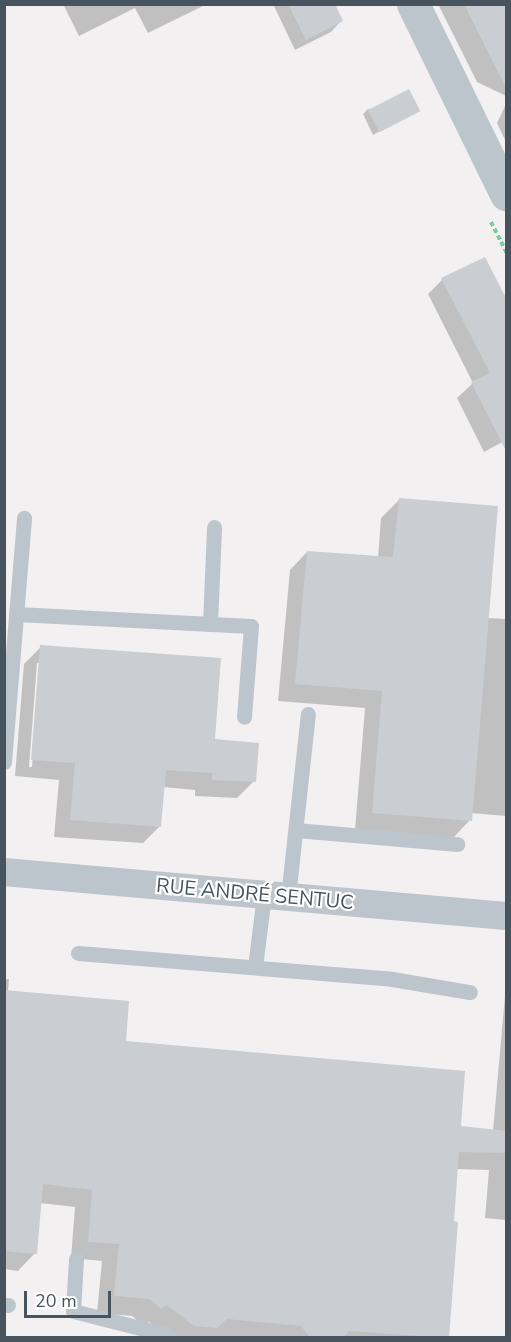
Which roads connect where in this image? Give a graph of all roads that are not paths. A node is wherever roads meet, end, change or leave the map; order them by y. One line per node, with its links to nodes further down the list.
1 (413, 4): 2 (street)
2 (507, 194)
3 (24, 518): 5 (lane)
4 (214, 527): 6 (lane)
5 (16, 614): 6 (lane); 9 (lane)
6 (210, 624): 8 (lane)
7 (308, 714): 10 (lane)
8 (244, 717)
9 (4, 762)
10 (296, 830): 11 (lane); 13 (lane)
11 (457, 844)
12 (4, 872): 13 (street, RUE ANDRÉ SENTUC)
13 (276, 896): 14 (street, RUE ANDRÉ SENTUC); 16 (lane)
14 (507, 916)
15 (78, 953): 16 (lane)
16 (255, 967): 17 (lane)
17 (470, 992)
18 (76, 1258): 19 (lane)
19 (121, 1331): 20 (lane)
20 (168, 1335)

